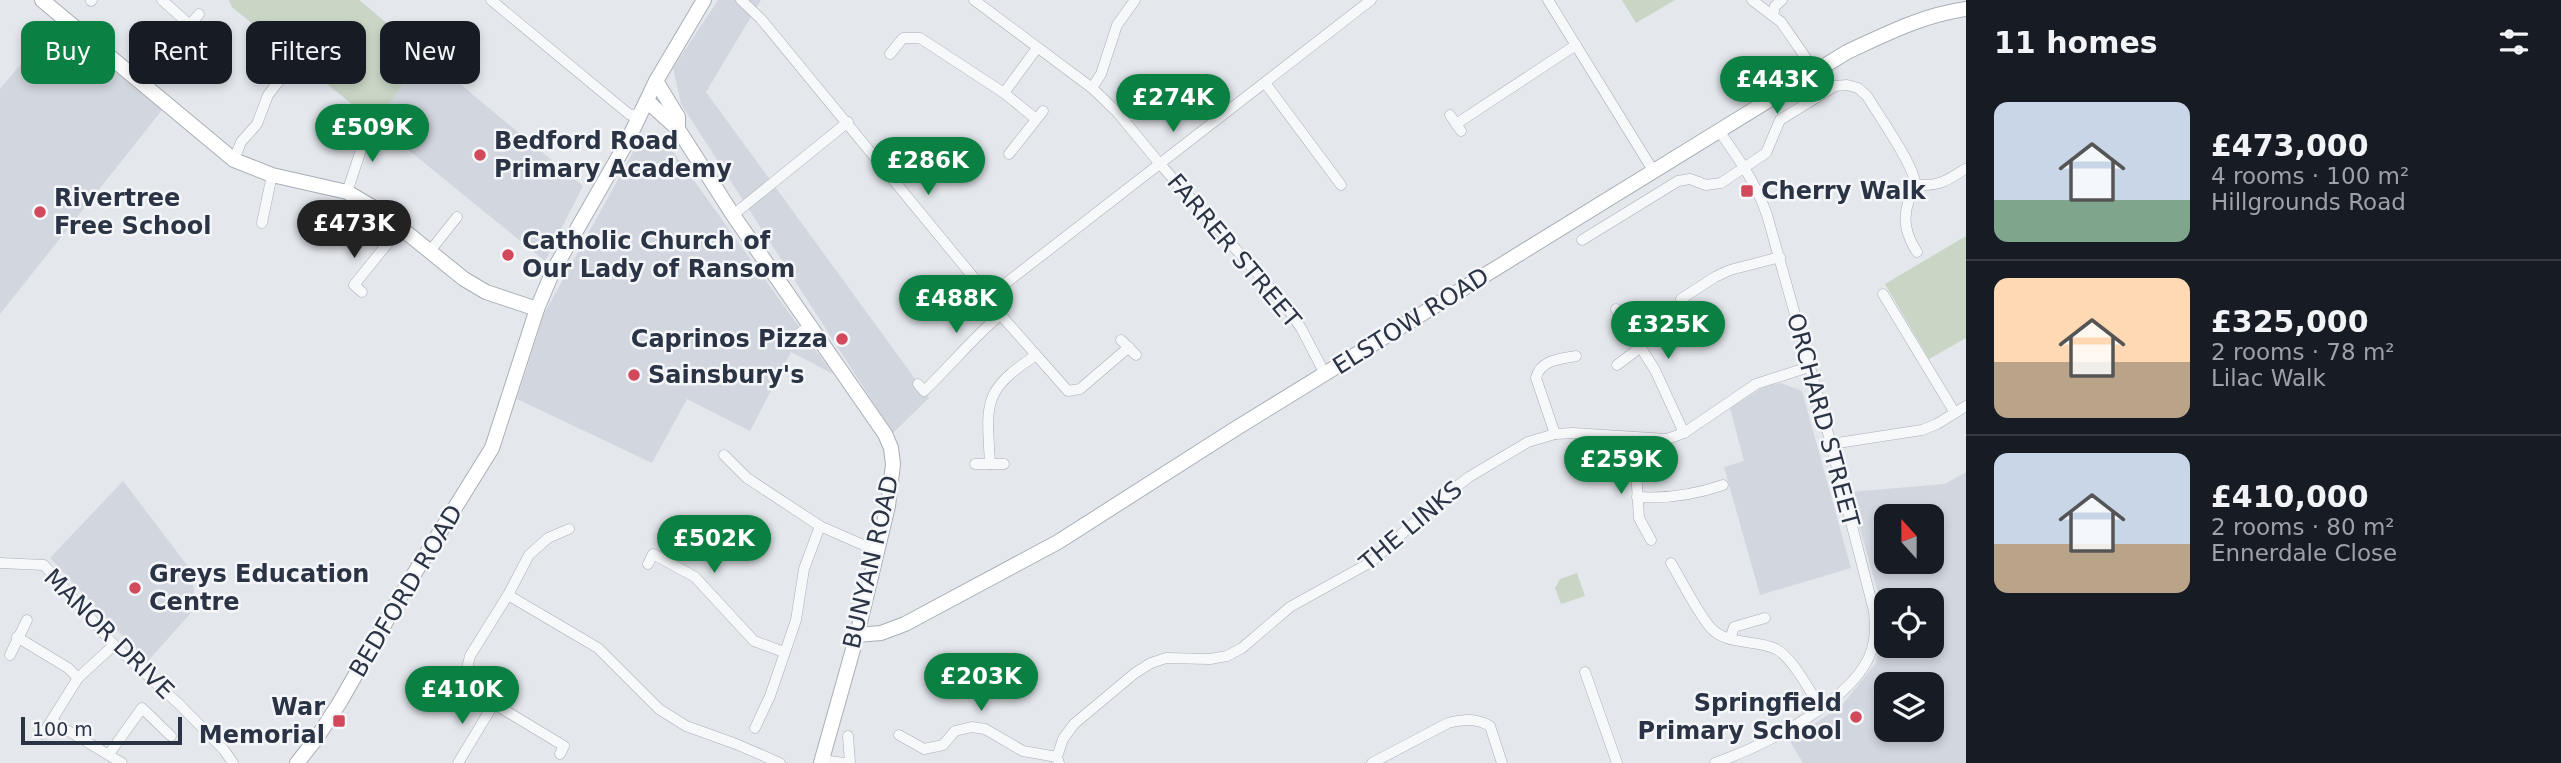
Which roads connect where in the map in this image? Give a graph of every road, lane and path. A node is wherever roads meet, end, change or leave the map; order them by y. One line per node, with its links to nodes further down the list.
1 (42, 0): 21 (street)
2 (162, 0): 15 (street)
3 (491, 0): 28 (street)
4 (704, 0): 22 (street, BEDFORD ROAD)
5 (741, 0): 29 (street)
6 (974, 0): 18 (street, FARRER STREET)
7 (1135, 0): 26 (street)
8 (1371, 0): 23 (street)
9 (1548, 0): 17 (street)
10 (1752, 0): 14 (street)
11 (1782, 0): 14 (street)
12 (1966, 9): 20 (street, ELSTOW ROAD)
13 (199, 14): 16 (street)
14 (1773, 15): 20 (street)
15 (186, 21)
16 (193, 21)
17 (1576, 45): 30 (street); 39 (street)
18 (1037, 48): 26 (street, FARRER STREET); 27 (street)
19 (890, 54): 27 (street)
20 (1815, 71): 33 (street, ELSTOW ROAD)
21 (129, 74)
22 (656, 81): 28 (street, BEDFORD ROAD); 32 (street, BUNYAN ROAD)
23 (1265, 83): 36 (street); 42 (street)
24 (141, 84): 35 (street)
25 (277, 84): 35 (street)
26 (1092, 88): 36 (street, FARRER STREET)
27 (1004, 93): 34 (street)
28 (643, 108): 32 (street, BUNYAN ROAD); 56 (street, BEDFORD ROAD)
29 (848, 122): 44 (street); 53 (street)
30 (1456, 123)
31 (369, 126): 43 (street)
32 (678, 129): 44 (street, BUNYAN ROAD)
33 (1719, 131): 37 (street, ORCHARD STREET); 39 (street, ELSTOW ROAD)
34 (1009, 154)
35 (234, 160): 40 (street)
36 (1160, 164): 53 (street); 67 (street, FARRER STREET)
37 (1745, 166): 41 (street); 48 (street); 51 (street, ORCHARD STREET)
38 (1965, 169): 41 (street)
39 (1654, 172): 67 (street, ELSTOW ROAD)
40 (272, 175): 43 (street); 46 (street)
41 (1915, 184): 50 (street)
42 (1341, 185)
43 (347, 192): 47 (street)
44 (733, 215): 59 (street, BUNYAN ROAD)
45 (457, 217): 49 (street)
46 (262, 223)
47 (400, 228): 49 (street); 52 (street)
48 (1582, 240)
49 (429, 251): 56 (street)
50 (1917, 252)
51 (1780, 257): 55 (street); 66 (street, ORCHARD STREET)
52 (362, 292)
53 (989, 293): 58 (street)
54 (1883, 294): 70 (street)
55 (1681, 299)
56 (537, 309): 114 (street, BEDFORD ROAD)
57 (1616, 309): 62 (street)
58 (1000, 315): 63 (street); 68 (street)
59 (810, 325): 60 (street); 84 (street, BUNYAN ROAD)
60 (790, 341)
61 (1129, 347): 63 (street)
62 (1641, 347): 65 (street); 71 (street)
63 (1035, 356): 77 (street)
64 (1576, 356): 72 (street)
65 (1617, 365)
66 (1809, 367): 71 (street, THE LINKS); 74 (street, ORCHARD STREET)
67 (1325, 374): 91 (street, ELSTOW ROAD)
68 (918, 384)
69 (1966, 406): 70 (street)
70 (1955, 413): 74 (street)
71 (1684, 433): 73 (street, THE LINKS)
72 (1555, 434): 73 (street, THE LINKS); 110 (street, THE LINKS)
73 (1634, 438): 80 (street)
74 (1831, 444): 100 (street, ORCHARD STREET)
75 (724, 455): 81 (street)
76 (975, 464): 77 (street)
77 (990, 464): 78 (street)
78 (1004, 464)
79 (1723, 485): 80 (street)
80 (1637, 498): 83 (street)
81 (820, 526): 84 (street); 95 (street)
82 (569, 529): 88 (street)
83 (1651, 540)
84 (877, 551): 91 (street, BUNYAN ROAD)
85 (1671, 563): 93 (street)
86 (0, 564): 94 (street, MANOR DRIVE)
87 (648, 564): 95 (street)
88 (508, 596): 99 (street); 109 (street)
89 (1765, 618): 93 (street)
90 (27, 620): 92 (street)
91 (857, 635): 111 (street, BUNYAN ROAD)
92 (18, 637): 96 (street); 98 (street)
93 (1730, 639): 100 (street)
94 (114, 645): 98 (street); 113 (street, MANOR DRIVE)
95 (784, 652): 102 (street)
96 (10, 655)
97 (1586, 673): 121 (street)
98 (78, 678): 101 (street)
99 (493, 705): 108 (street); 115 (street)
100 (1821, 708): 122 (street, ORCHARD STREET)
101 (52, 721): 103 (street); 107 (street)
102 (755, 728)
103 (43, 734)
104 (899, 735): 110 (street)
105 (171, 736): 107 (street)
106 (848, 736): 118 (street)
107 (109, 754): 112 (street)
108 (560, 754)
109 (762, 760): 116 (street)
110 (1058, 760)
111 (821, 761): 117 (street)
112 (122, 763)
113 (233, 763)
114 (297, 763)
115 (458, 763)
116 (780, 763)
117 (844, 763)
118 (850, 763)
119 (1372, 763): 120 (street)
120 (1502, 763)
121 (1617, 763)
122 (1715, 763)

